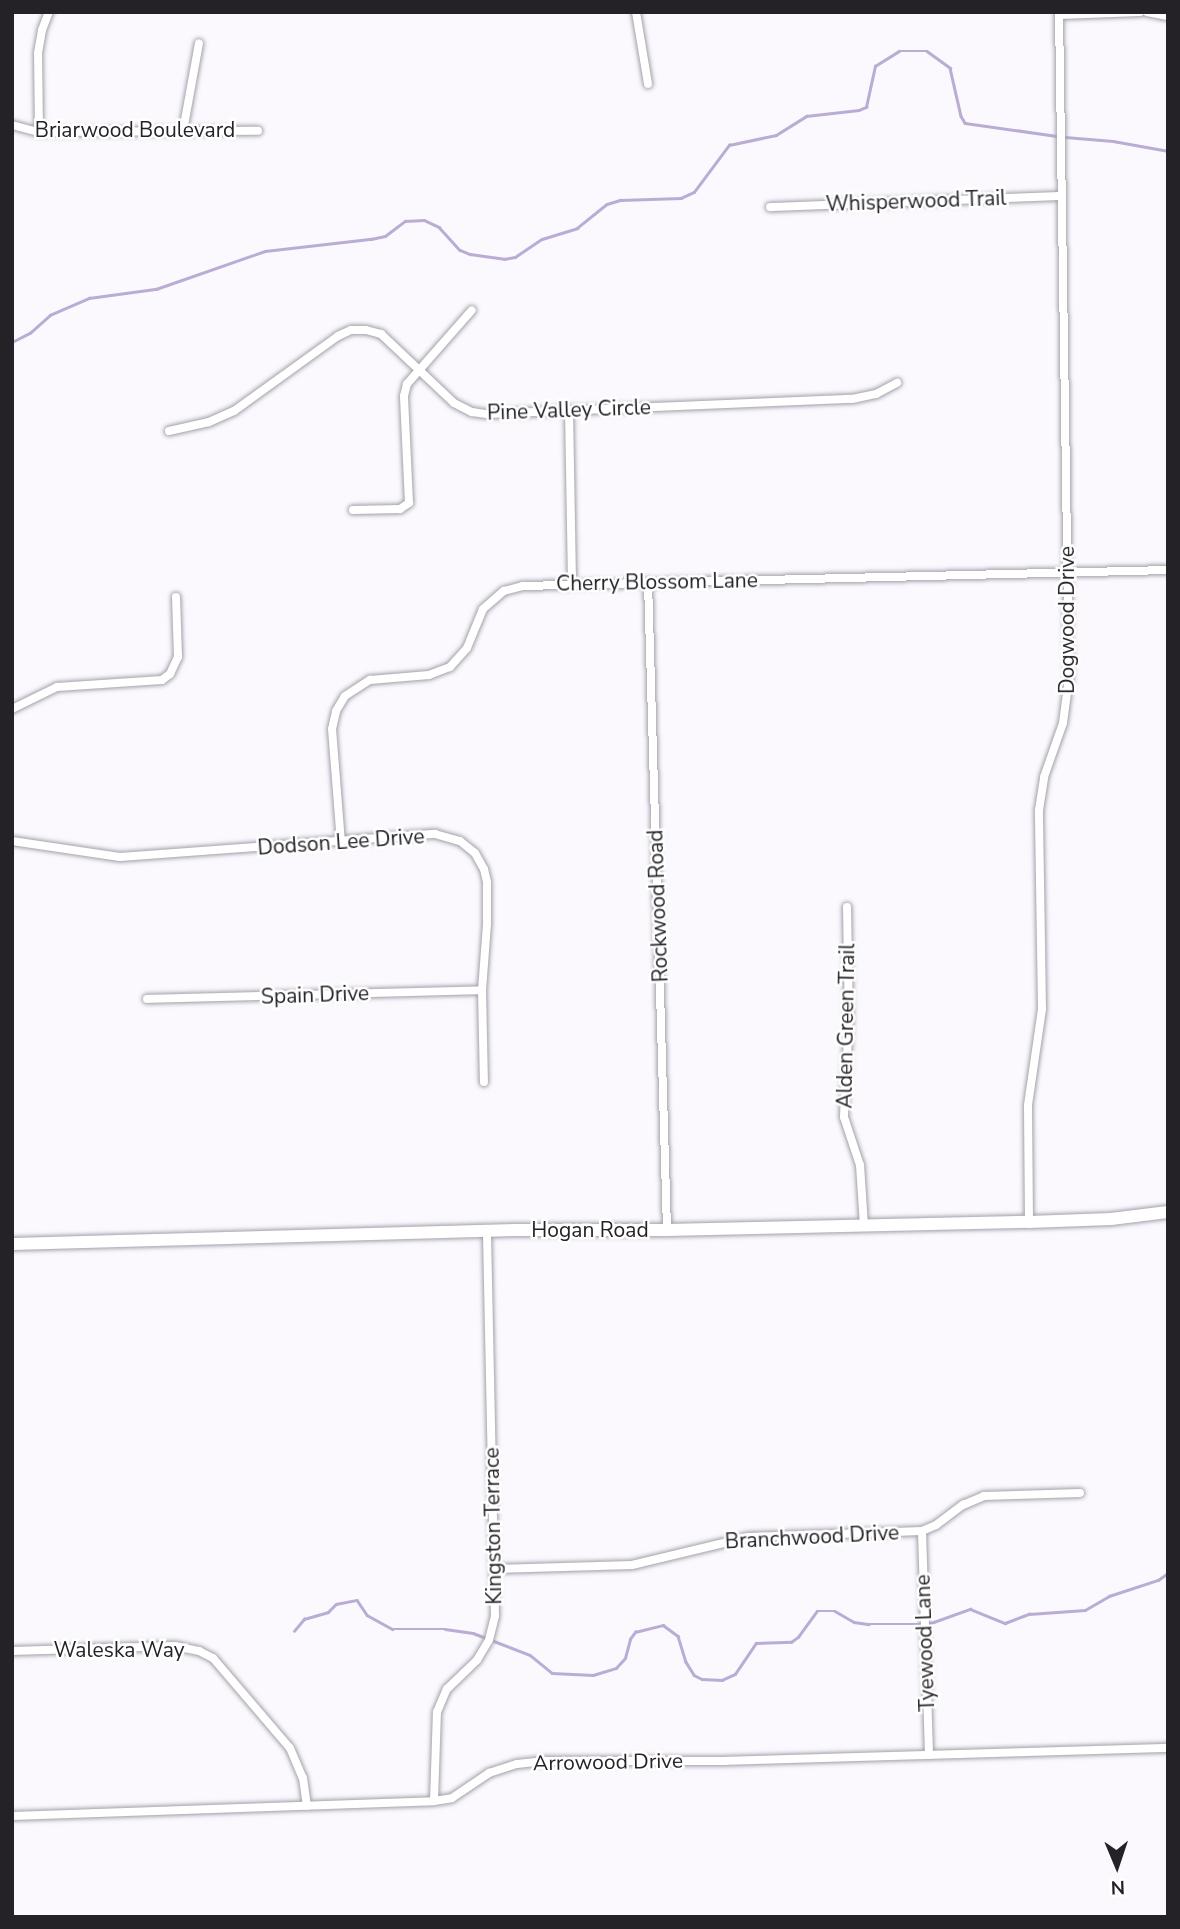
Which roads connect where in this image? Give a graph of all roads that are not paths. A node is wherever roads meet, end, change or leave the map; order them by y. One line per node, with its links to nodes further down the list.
1 (49, 12): 12 (street)
2 (636, 12): 8 (street)
3 (1140, 12): 5 (street)
4 (1147, 12): 6 (street)
5 (1059, 14): 13 (street, Dogwood Drive)
6 (1168, 16)
7 (199, 43): 10 (street)
8 (648, 84)
9 (12, 125): 12 (street, Briarwood Boulevard)
10 (183, 131): 11 (street, Briarwood Boulevard); 12 (street, Briarwood Boulevard)
11 (258, 131)
12 (39, 132)
13 (1062, 196): 14 (street, Whisperwood Trail); 22 (street, Dogwood Drive)
14 (770, 207)
15 (472, 310): 16 (street)
16 (418, 368): 18 (street, Pine Valley Circle); 19 (street, Pine Valley Circle); 20 (street)
17 (897, 383): 18 (street, Pine Valley Circle)
18 (569, 410): 24 (street)
19 (169, 431)
20 (353, 510)
21 (1168, 570): 22 (street, Cherry Blossom Lane)
22 (1068, 573): 23 (street, Cherry Blossom Lane); 34 (street, Dogwood Drive)
23 (649, 582): 24 (street, Cherry Blossom Lane); 36 (street, Rockwood Road)
24 (572, 584): 28 (street, Cherry Blossom Lane)
25 (176, 597): 26 (street)
26 (12, 709)
27 (12, 841): 28 (street, Dodson Lee Drive)
28 (341, 842): 30 (street, Dodson Lee Drive)
29 (847, 907): 35 (street, Alden Green Trail)
30 (482, 990): 31 (street, Spain Drive); 32 (street, Dodson Lee Drive)
31 (148, 999)
32 (484, 1082)
33 (1168, 1212): 34 (street, Hogan Road)
34 (1029, 1222): 35 (street, Hogan Road)
35 (864, 1226): 36 (street, Hogan Road)
36 (667, 1230): 37 (street, Hogan Road)
37 (487, 1231): 38 (street, Hogan Road); 41 (street, Kingston Terrace)
38 (12, 1244)
39 (1080, 1493): 40 (street, Branchwood Drive)
40 (922, 1531): 41 (street, Branchwood Drive); 44 (street, Tyewood Lane)
41 (495, 1569): 45 (street, Kingston Terrace)
42 (12, 1651): 46 (street, Waleska Way)
43 (1168, 1748): 44 (street, Arrowood Drive)
44 (929, 1755): 45 (street, Arrowood Drive)
45 (435, 1801): 46 (street, Arrowood Drive)
46 (307, 1806): 47 (street, Arrowood Drive)
47 (12, 1816)

